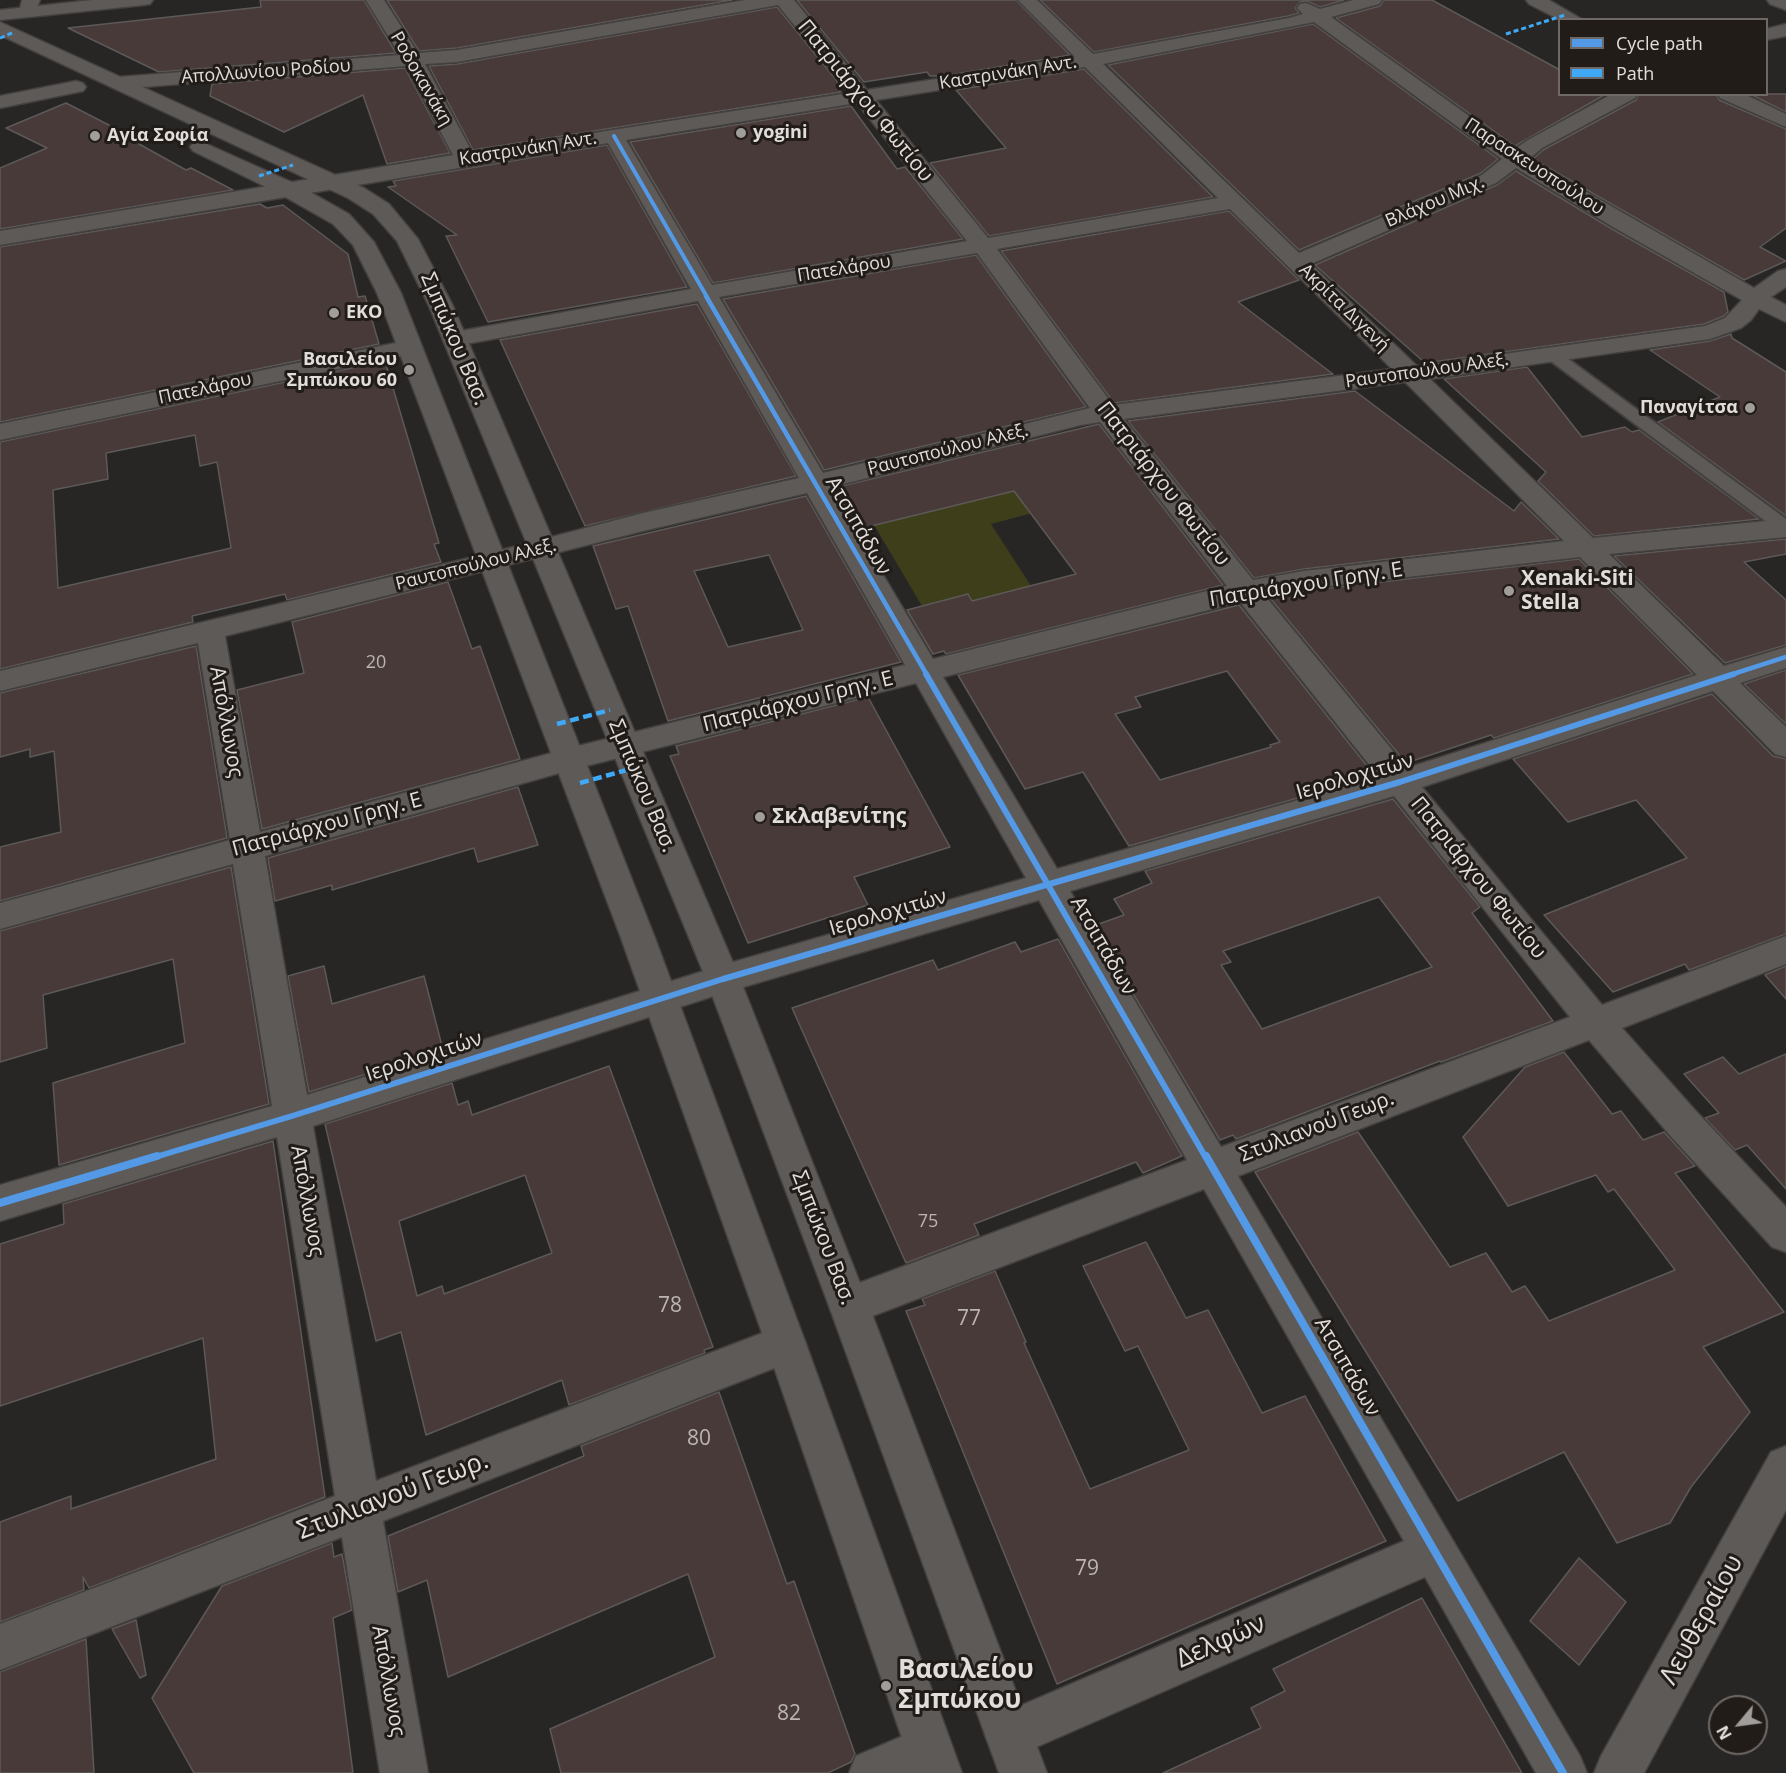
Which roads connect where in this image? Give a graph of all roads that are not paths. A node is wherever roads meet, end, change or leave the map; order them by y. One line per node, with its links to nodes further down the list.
1 (144, 0): 11 (street)
2 (375, 0): 19 (street, Ροδοκανάκη)
3 (776, 0): 19 (street, Απολλωνίου Ροδίου)
4 (784, 0): 23 (street, Πατριάρχου Φωτίου)
5 (1027, 0): 20 (street, Ακρίτα Διγενή)
6 (1295, 0): 13 (street, Παρασκευοπούλου)
7 (1373, 0): 13 (street, Καστρινάκη Αντ.)
8 (1536, 0): 14 (street)
9 (1776, 0): 10 (street)
10 (1786, 5)
11 (30, 6): 12 (street)
12 (0, 15)
13 (1319, 16): 20 (street, Καστρινάκη Αντ.); 30 (street, Παρασκευοπούλου)
14 (1570, 18)
15 (0, 28): 21 (street, Σμπώκου Βασ.)
16 (1786, 30): 17 (street)
17 (1768, 36)
18 (0, 53): 22 (street, Σμπώκου Βασ.)
19 (413, 60): 21 (street, Απολλωνίου Ροδίου); 29 (street, Ροδοκανάκη)
20 (1087, 61): 23 (street, Καστρινάκη Αντ.); 33 (street, Ακρίτα Διγενή)
21 (118, 83): 31 (street, Σμπώκου Βασ.)
22 (76, 87): 26 (street); 32 (street, Σμπώκου Βασ.)
23 (859, 96): 28 (street, Καστρινάκη Αντ.); 35 (street, Πατριάρχου Φωτίου)
24 (1624, 96): 30 (street, Βλάχου Μιχ.)
25 (1731, 96): 27 (street)
26 (0, 102)
27 (1786, 121)
28 (614, 136): 29 (street, Καστρινάκη Αντ.); 38 (street, Ατσιπάδων)
29 (466, 159): 31 (street, Καστρινάκη Αντ.)
30 (1515, 159): 36 (street, Βλάχου Μιχ.); 39 (street, Παρασκευοπούλου)
31 (331, 182): 32 (street, Καστρινάκη Αντ.); 41 (street, Σμπώκου Βασ.)
32 (288, 189): 34 (street, Καστρινάκη Αντ.); 42 (street, Σμπώκου Βασ.)
33 (1234, 202): 35 (street, Πατελάρου); 36 (street, Ακρίτα Διγενή)
34 (0, 238)
35 (983, 246): 38 (street, Πατελάρου); 45 (street, Πατριάρχου Φωτίου)
36 (1296, 262): 44 (street, Ακρίτα Διγενή)
37 (1786, 276): 39 (street, Ραυτοπούλου Αλεξ.)
38 (704, 292): 41 (street, Πατελάρου); 47 (street, Ατσιπάδων)
39 (1755, 298): 40 (street, Παρασκευοπούλου); 43 (street, Ραυτοπούλου Αλεξ.)
40 (1786, 315)
41 (455, 339): 50 (street, Σμπώκου Βασ.)
42 (410, 347): 46 (street, Πατελάρου); 51 (street, Σμπώκου Βασ.)
43 (1550, 353): 44 (street, Ραυτοπούλου Αλεξ.); 48 (lane)
44 (1412, 374): 45 (street, Ραυτοπούλου Αλεξ.); 49 (street, Ακρίτα Διγενή)
45 (1105, 412): 47 (street, Ραυτοπούλου Αλεξ.); 52 (street, Πατριάρχου Φωτίου)
46 (0, 432)
47 (814, 483): 50 (street, Ραυτοπούλου Αλεξ.); 55 (street, Ατσιπάδων)
48 (1786, 528): 49 (street, Πατριάρχου Γρηγ. Ε)
49 (1583, 548): 52 (street, Πατριάρχου Γρηγ. Ε); 56 (street, Ακρίτα Διγενή)
50 (542, 549): 51 (street, Ραυτοπούλου Αλεξ.); 58 (street, Σμπώκου Βασ.)
51 (494, 561): 53 (street, Ραυτοπούλου Αλεξ.); 60 (street, Σμπώκου Βασ.)
52 (1246, 591): 55 (street, Πατριάρχου Γρηγ. Ε); 61 (street, Πατριάρχου Φωτίου)
53 (210, 630): 57 (street, Ραυτοπούλου Αλεξ.); 62 (street, Απόλλωνος)
54 (1786, 657): 56 (street, Ιερολοχιτών)
55 (924, 671): 58 (street, Πατριάρχου Γρηγ. Ε); 63 (street, Ατσιπάδων)
56 (1717, 680): 59 (street, Ακρίτα Διγενή); 61 (street, Ιερολοχιτών)
57 (0, 681)
58 (625, 745): 60 (street, Πατριάρχου Γρηγ. Ε); 66 (street, Σμπώκου Βασ.)
59 (1786, 746)
60 (570, 759): 62 (street, Πατριάρχου Γρηγ. Ε); 67 (street, Σμπώκου Βασ.)
61 (1400, 782): 63 (street, Ιερολοχιτών); 68 (street, Πατριάρχου Φωτίου)
62 (247, 847): 64 (street, Πατριάρχου Γρηγ. Ε); 69 (street, Απόλλωνος)
63 (1047, 884): 66 (street, Ιερολοχιτών); 70 (street, Ατσιπάδων)
64 (0, 916)
65 (1786, 950): 68 (street, Στυλιανού Γεωρ.)
66 (723, 979): 67 (street, Ιερολοχιτών); 73 (street, Σμπώκου Βασ.)
67 (660, 999): 69 (street, Ιερολοχιτών); 74 (street, Σμπώκου Βασ.)
68 (1594, 1021): 70 (street, Στυλιανού Γεωρ.); 72 (street, Πατριάρχου Φωτίου)
69 (292, 1116): 71 (street, Ιερολοχιτών); 76 (street, Απόλλωνος)
70 (1212, 1168): 73 (street, Στυλιανού Γεωρ.); 77 (street, Ατσιπάδων)
71 (0, 1203)
72 (1786, 1234)
73 (849, 1306): 79 (street, Σμπώκου Βασ.)
74 (786, 1344): 76 (street, Στυλιανού Γεωρ.); 80 (street, Σμπώκου Βασ.)
75 (1786, 1467): 84 (street, Λευθεραίου)
76 (360, 1509): 78 (street, Στυλιανού Γεωρ.); 81 (street, Απόλλωνος)
77 (1434, 1550): 79 (street, Δελφών); 83 (street, Ατσιπάδων)
78 (0, 1647)
79 (1016, 1754)
80 (934, 1761): 82 (street)
81 (404, 1773)
82 (873, 1773)
83 (1563, 1773)
84 (1618, 1773)

